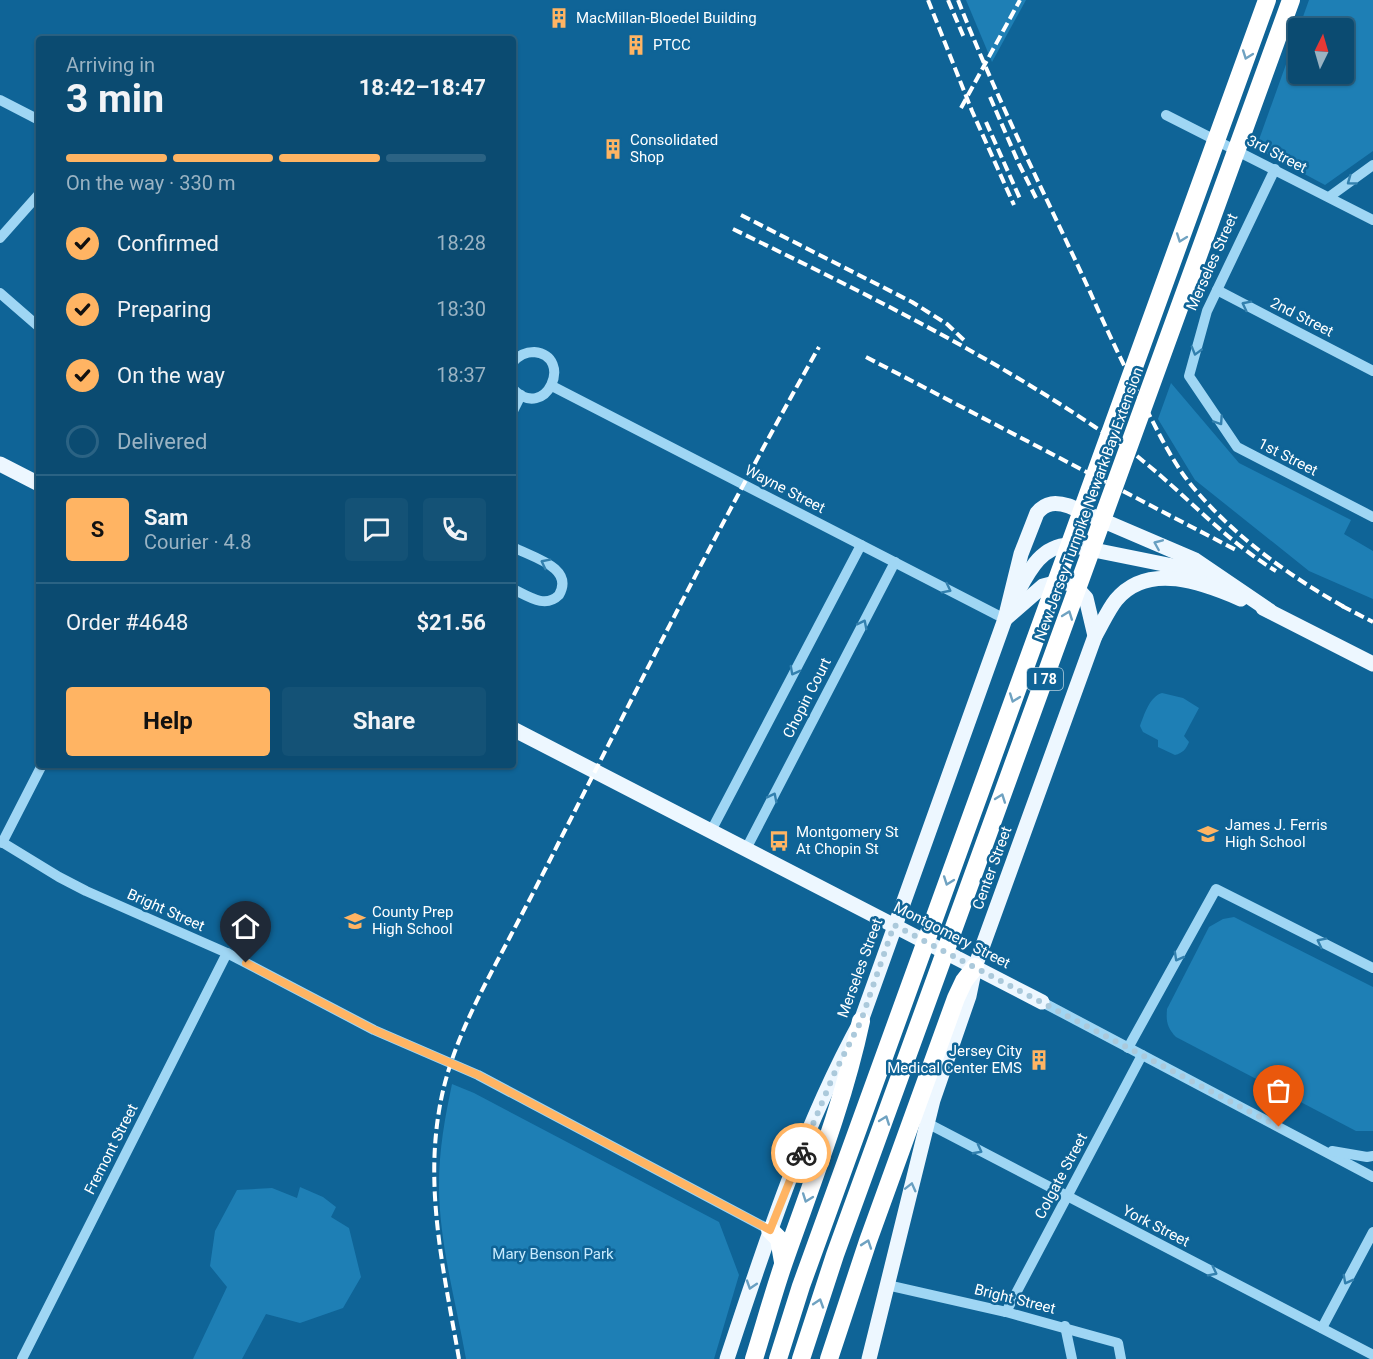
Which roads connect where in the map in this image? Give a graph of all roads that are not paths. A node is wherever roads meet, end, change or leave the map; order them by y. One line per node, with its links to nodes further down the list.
1 (1267, 0): 61 (highway, New Jersey Turnpike Newark Bay Extension / I 78, one-way to 61, bridge)
2 (1291, 0): 62 (highway, New Jersey Turnpike Newark Bay Extension / I 78, one-way to 2, bridge)
3 (0, 100): 5 (street)
4 (1166, 115): 7 (street, 3rd Street)
5 (36, 118)
6 (1373, 165): 9 (street, one-way to 9)
7 (1275, 170): 9 (street, 3rd Street); 12 (street, Merseles Street)
8 (36, 197): 11 (street)
9 (1329, 197): 10 (street, 3rd Street)
10 (1373, 220)
11 (0, 238)
12 (1217, 290): 16 (street, 2nd Street, one-way to 12); 17 (street, Merseles Street, one-way to 17)
13 (0, 293): 14 (street)
14 (36, 324)
15 (516, 359): 18 (street)
16 (1373, 370)
17 (1190, 372): 22 (street, 1st Street, one-way to 22)
18 (552, 386): 19 (street); 23 (street, Wayne Street)
19 (517, 392)
20 (0, 464): 21 (main road)
21 (36, 482)
22 (1373, 517)
23 (861, 544): 25 (street, Wayne Street); 34 (street, Chopin Court, one-way to 34)
24 (516, 548): 26 (street, one-way to 24)
25 (895, 562): 29 (street, Wayne Street, one-way to 29); 36 (street, Chopin Court, one-way to 25)
26 (516, 590)
27 (1245, 594): 28 (main road); 29 (main road); 29 (main road, one-way to 29)
28 (1270, 611): 30 (main road, Center Street); 31 (main road)
29 (1005, 618): 30 (main road); 37 (main road, Merseles Street)
30 (1095, 636): 39 (main road, Center Street)
31 (1373, 664)
32 (516, 731): 34 (main road, Montgomery Street)
33 (40, 768): 35 (street)
34 (711, 831): 36 (main road, Montgomery Street)
35 (1, 842): 38 (street, Bright Street)
36 (746, 849): 37 (main road, Montgomery Street)
37 (894, 925): 39 (main road, Montgomery Street); 42 (main road, Merseles Street)
38 (227, 953): 50 (street, Bright Street); 58 (street, Fremont Street)
39 (975, 967): 41 (main road, Montgomery Street); 45 (main road, Center Street); 63 (highway, one-way to 39)
40 (1373, 968): 43 (street, one-way to 43)
41 (1042, 1002): 43 (street, Montgomery Street)
42 (861, 1021): 50 (main road, Merseles Street); 52 (highway, one-way to 52)
43 (1128, 1048): 44 (street, Montgomery Street)
44 (1142, 1055): 46 (street, Montgomery Street); 49 (street, Colgate Street)
45 (927, 1123): 49 (street, York Street, one-way to 49); 53 (main road, Center Street, one-way to 45)
46 (1321, 1149): 47 (street); 48 (street, Montgomery Street)
47 (1373, 1156)
48 (1373, 1177)
49 (1067, 1197): 54 (street, Colgate Street); 56 (street, York Street, one-way to 56)
50 (770, 1230): 52 (highway); 59 (main road, Merseles Street, one-way to 59)
51 (1373, 1232): 56 (street, one-way to 56)
52 (783, 1264): 60 (highway)
53 (886, 1285): 54 (street, Bright Street); 64 (main road, Center Street)
54 (1006, 1312): 55 (street, Bright Street)
55 (1065, 1326): 65 (street); 66 (street, Bright Street)
56 (1322, 1328): 57 (street, York Street)
57 (1373, 1355)
58 (22, 1359)
59 (727, 1359)
60 (754, 1359)
61 (778, 1359)
62 (801, 1359)
63 (829, 1359)
64 (869, 1359)
65 (1072, 1359)
66 (1121, 1359)

